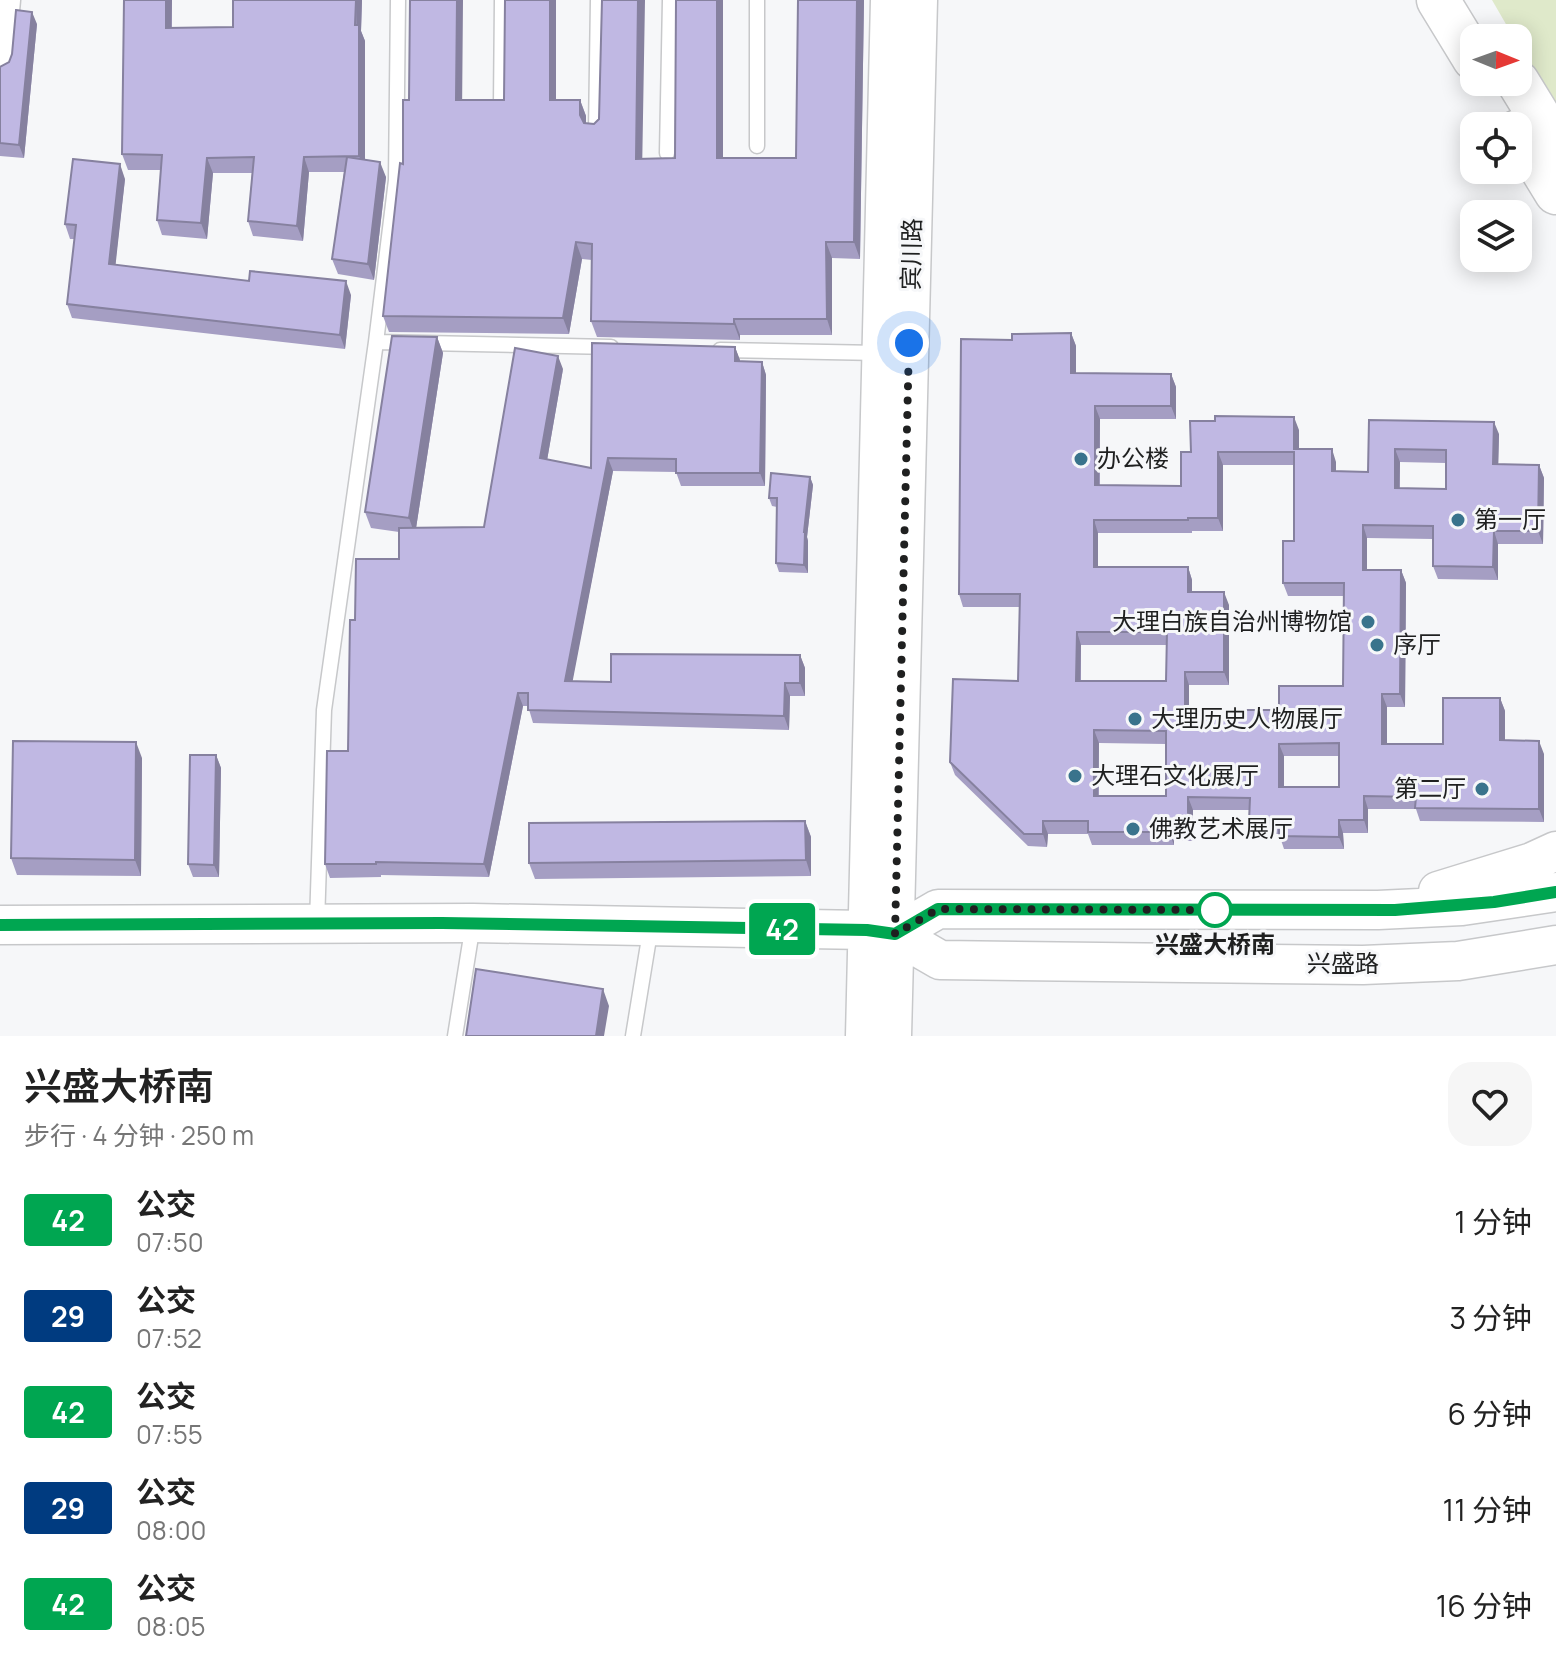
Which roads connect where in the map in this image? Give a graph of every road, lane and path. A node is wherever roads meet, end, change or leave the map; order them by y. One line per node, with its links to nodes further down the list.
1 (6, 0): 13 (street)
2 (398, 0): 22 (lane)
3 (502, 0): 15 (lane)
4 (598, 0): 16 (lane)
5 (670, 0): 19 (lane)
6 (757, 0): 18 (lane)
7 (890, 0): 25 (street, 宾川路)
8 (918, 0): 33 (street, 宾川路)
9 (1438, 0): 12 (main road)
10 (1468, 0): 11 (main road)
11 (1483, 24)
12 (1460, 36)
13 (0, 64)
14 (1527, 96): 17 (main road)
15 (501, 105)
16 (596, 131)
17 (1556, 144)
18 (757, 146)
19 (667, 153)
20 (1532, 153): 21 (main road)
21 (1556, 193)
22 (376, 342): 23 (lane); 29 (lane)
23 (629, 348)
24 (708, 350): 25 (lane)
25 (881, 354): 33 (street, 宾川路)
26 (1556, 851): 28 (street)
27 (1556, 892): 28 (street)
28 (1378, 910): 33 (street)
29 (317, 923): 30 (street, 兴盛路); 31 (street, 兴盛路)
30 (473, 923): 32 (street, 兴盛路); 37 (lane)
31 (0, 925)
32 (651, 926): 33 (street, 兴盛路); 38 (lane)
33 (881, 932): 35 (street, 兴盛路); 39 (street, 宾川路); 40 (street, 宾川路)
34 (1556, 945): 35 (street, 兴盛路)
35 (1458, 961): 36 (street)
36 (1556, 972)
37 (455, 1036)
38 (633, 1036)
39 (865, 1036)
40 (892, 1036)

